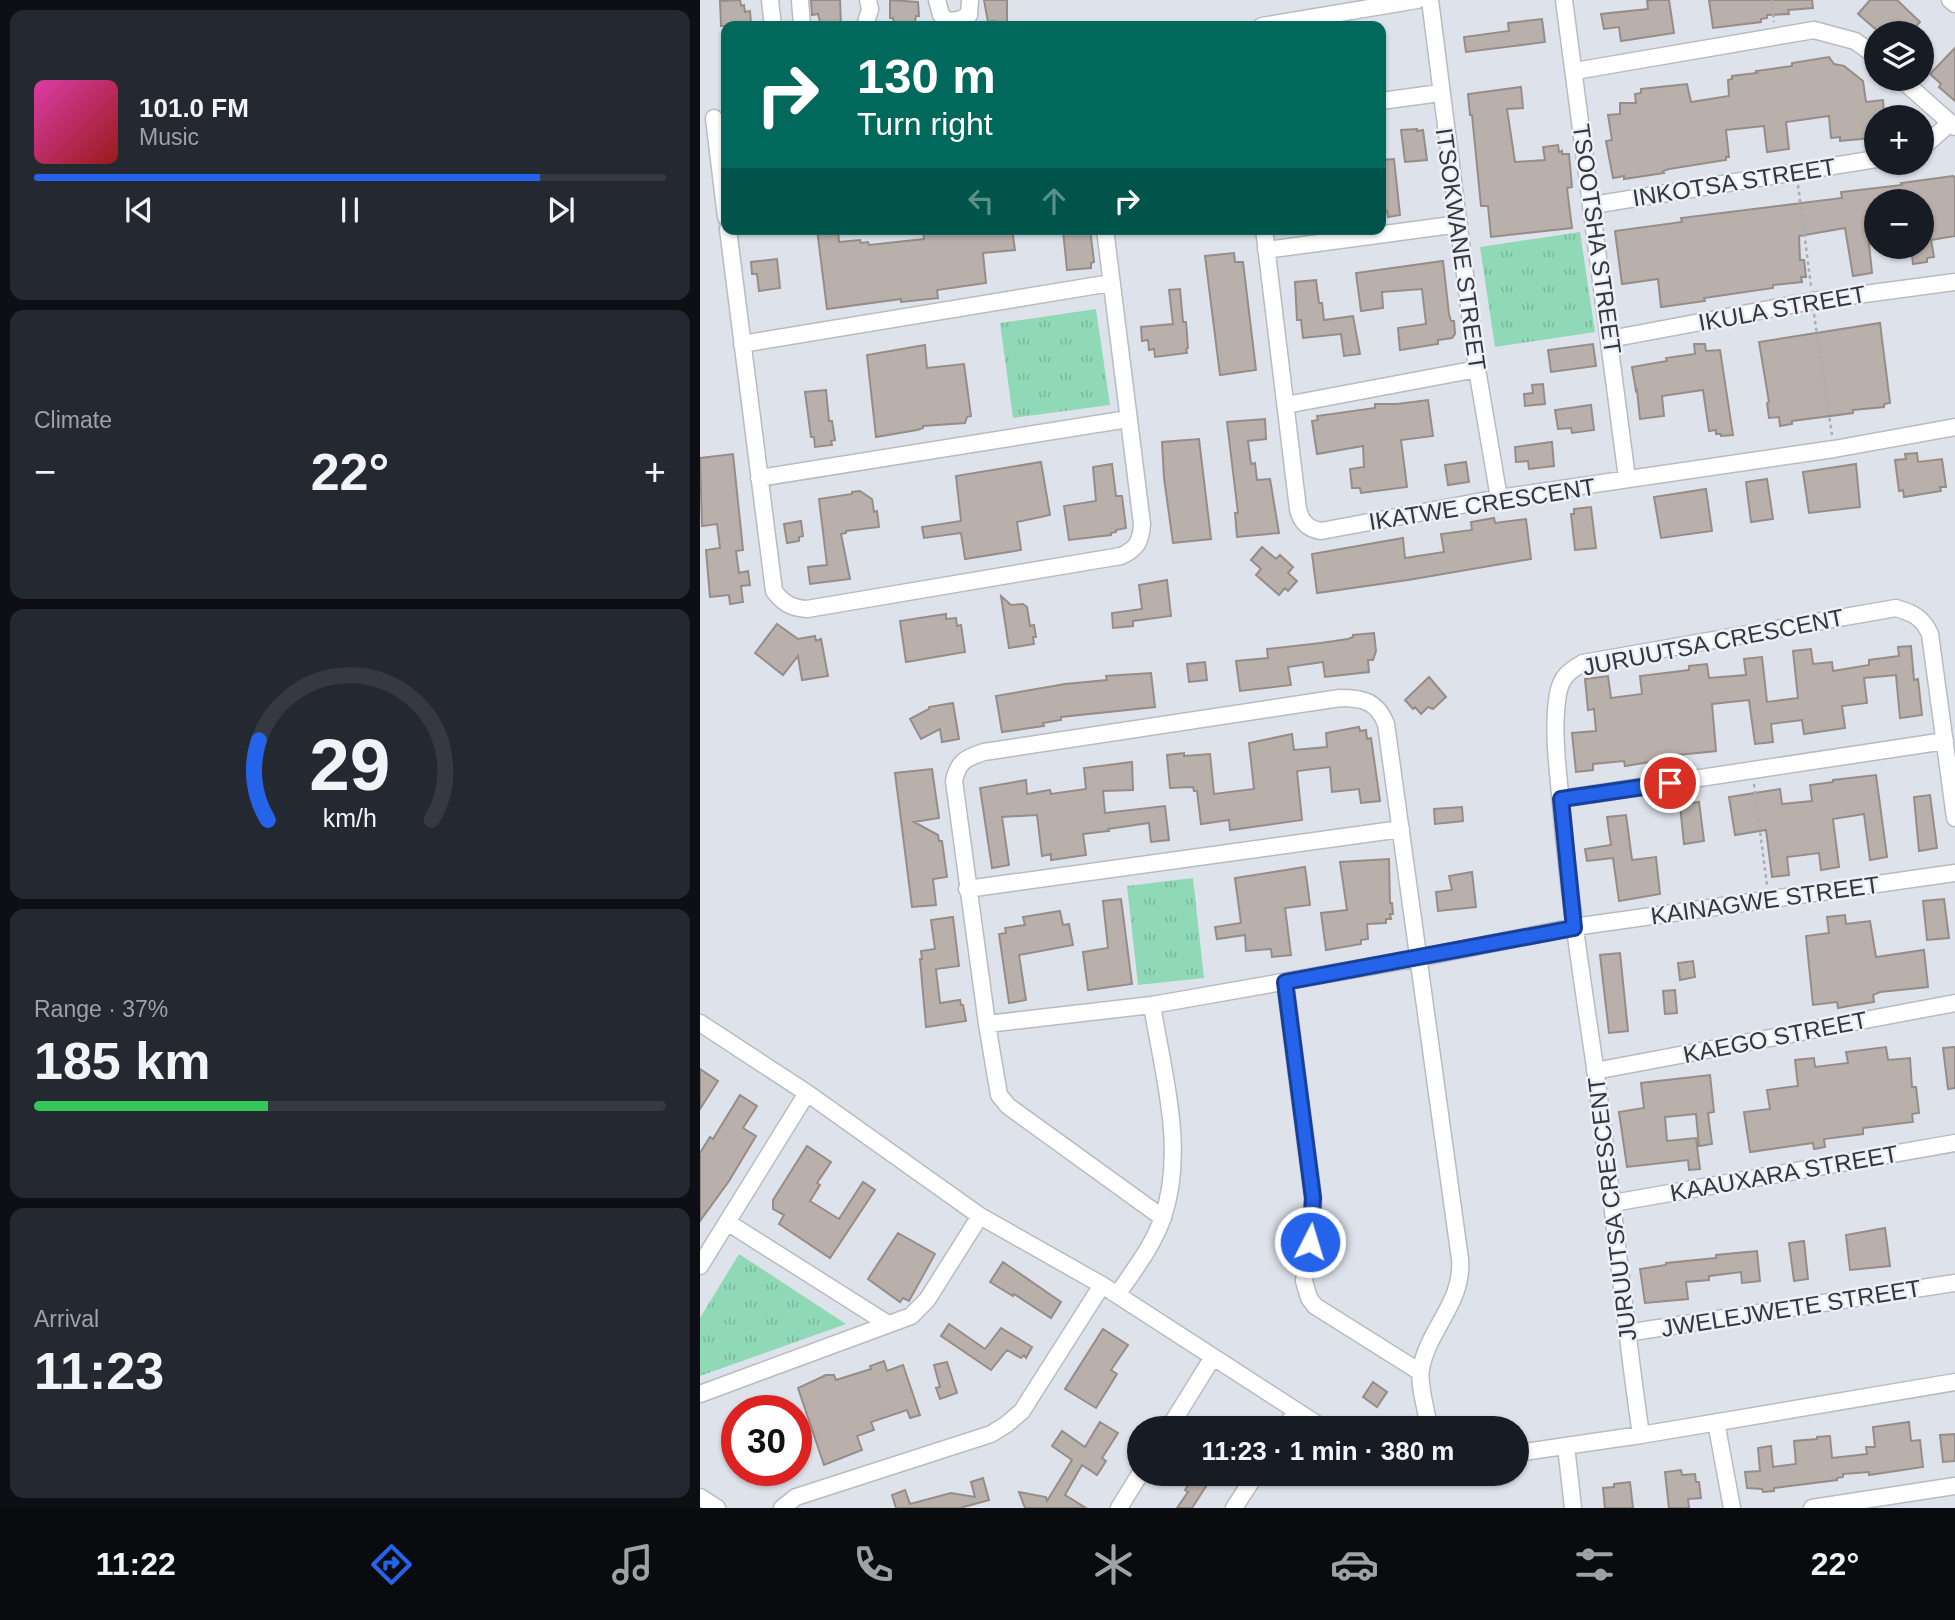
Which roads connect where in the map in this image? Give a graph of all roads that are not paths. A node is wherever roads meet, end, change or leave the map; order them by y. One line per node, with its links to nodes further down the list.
1 (770, 0): 11 (street)
2 (800, 0): 12 (street)
3 (937, 0): 4 (street)
4 (970, 0)
5 (1417, 0): 14 (street)
6 (1430, 0): 18 (street, ITSOKWANE STREET)
7 (1564, 0): 16 (street, TSOOTSHA STREET)
8 (1950, 0): 10 (street)
9 (869, 4): 13 (street)
10 (1955, 5)
11 (772, 21)
12 (802, 21)
13 (878, 21)
14 (1292, 21)
15 (1864, 47): 16 (street)
16 (1574, 71): 25 (street, TSOOTSHA STREET)
17 (1914, 91): 21 (street)
18 (1440, 93): 19 (street); 26 (street, ITSOKWANE STREET)
19 (1386, 100)
20 (713, 118): 24 (street)
21 (1952, 125): 22 (street)
22 (1934, 139)
23 (1864, 161): 25 (street, INKOTSA STREET)
24 (721, 176)
25 (1592, 205): 35 (street, TSOOTSHA STREET)
26 (1459, 224): 27 (street); 37 (street, ITSOKWANE STREET)
27 (1386, 234)
28 (729, 235): 36 (street)
29 (1106, 235): 34 (street)
30 (1265, 235): 32 (street, IKATWE CRESCENT)
31 (1377, 235): 32 (street)
32 (1266, 250): 38 (street, IKATWE CRESCENT)
33 (1955, 282): 35 (street, IKULA STREET)
34 (1111, 283): 36 (street); 39 (street)
35 (1610, 339): 42 (street, TSOOTSHA STREET)
36 (742, 344): 41 (street)
37 (1477, 369): 38 (street); 43 (street, ITSOKWANE STREET)
38 (1286, 405): 43 (street, IKATWE CRESCENT)
39 (1128, 419): 41 (street); 41 (street)
40 (1955, 427): 42 (street, IKATWE CRESCENT)
41 (759, 478)
42 (1628, 478): 43 (street, IKATWE CRESCENT)
43 (1499, 498)
44 (1945, 741): 45 (street); 45 (street, JURUUTSA CRESCENT); 46 (street, JURUUTSA CRESCENT)
45 (1561, 799): 50 (street, JURUUTSA CRESCENT)
46 (1955, 818)
47 (1401, 829): 49 (street); 49 (street); 51 (street)
48 (1955, 873): 50 (street, KAINAGWE STREET)
49 (967, 888): 56 (street)
50 (1574, 928): 51 (street, KAINAGWE STREET); 57 (street, JURUUTSA CRESCENT)
51 (1419, 958): 52 (street, KAINAGWE STREET); 71 (street)
52 (1285, 982): 54 (street, KAINAGWE STREET); 71 (street)
53 (1955, 1003): 57 (street, KAEGO STREET)
54 (1152, 1005): 56 (street, KAINAGWE STREET); 62 (street)
55 (700, 1023): 58 (street)
56 (987, 1024): 62 (street)
57 (1595, 1071): 60 (street, JURUUTSA CRESCENT)
58 (807, 1093): 61 (street); 63 (street)
59 (1955, 1143): 60 (street, KAAUXARA STREET)
60 (1613, 1203): 69 (street, JURUUTSA CRESCENT)
61 (980, 1216): 66 (street); 68 (street)
62 (1163, 1218): 67 (street)
63 (727, 1222): 64 (street); 68 (street)
64 (700, 1266)
65 (1955, 1283): 69 (street, JWELEJWETE STREET)
66 (1102, 1285): 67 (street); 88 (street)
67 (1117, 1295): 70 (street)
68 (888, 1324): 73 (street)
69 (1626, 1333): 80 (street, JURUUTSA CRESCENT)
70 (1213, 1357): 74 (street); 75 (street)
71 (1420, 1372): 78 (street)
72 (1955, 1382): 79 (street)
73 (700, 1394)
74 (1296, 1411): 76 (street); 77 (street)
75 (1176, 1416)
76 (1293, 1416)
77 (1304, 1416)
78 (1427, 1416)
79 (1716, 1422): 80 (street); 92 (street)
80 (1641, 1435): 81 (street)
81 (1566, 1446): 82 (street); 91 (street)
82 (1529, 1451)
83 (1133, 1486): 89 (street)
84 (1248, 1486): 90 (street)
85 (1955, 1486): 93 (street)
86 (700, 1497): 87 (street)
87 (717, 1508)
88 (782, 1508)
89 (1119, 1508)
90 (1234, 1508)
91 (1573, 1508)
92 (1732, 1508)
93 (1812, 1508)

